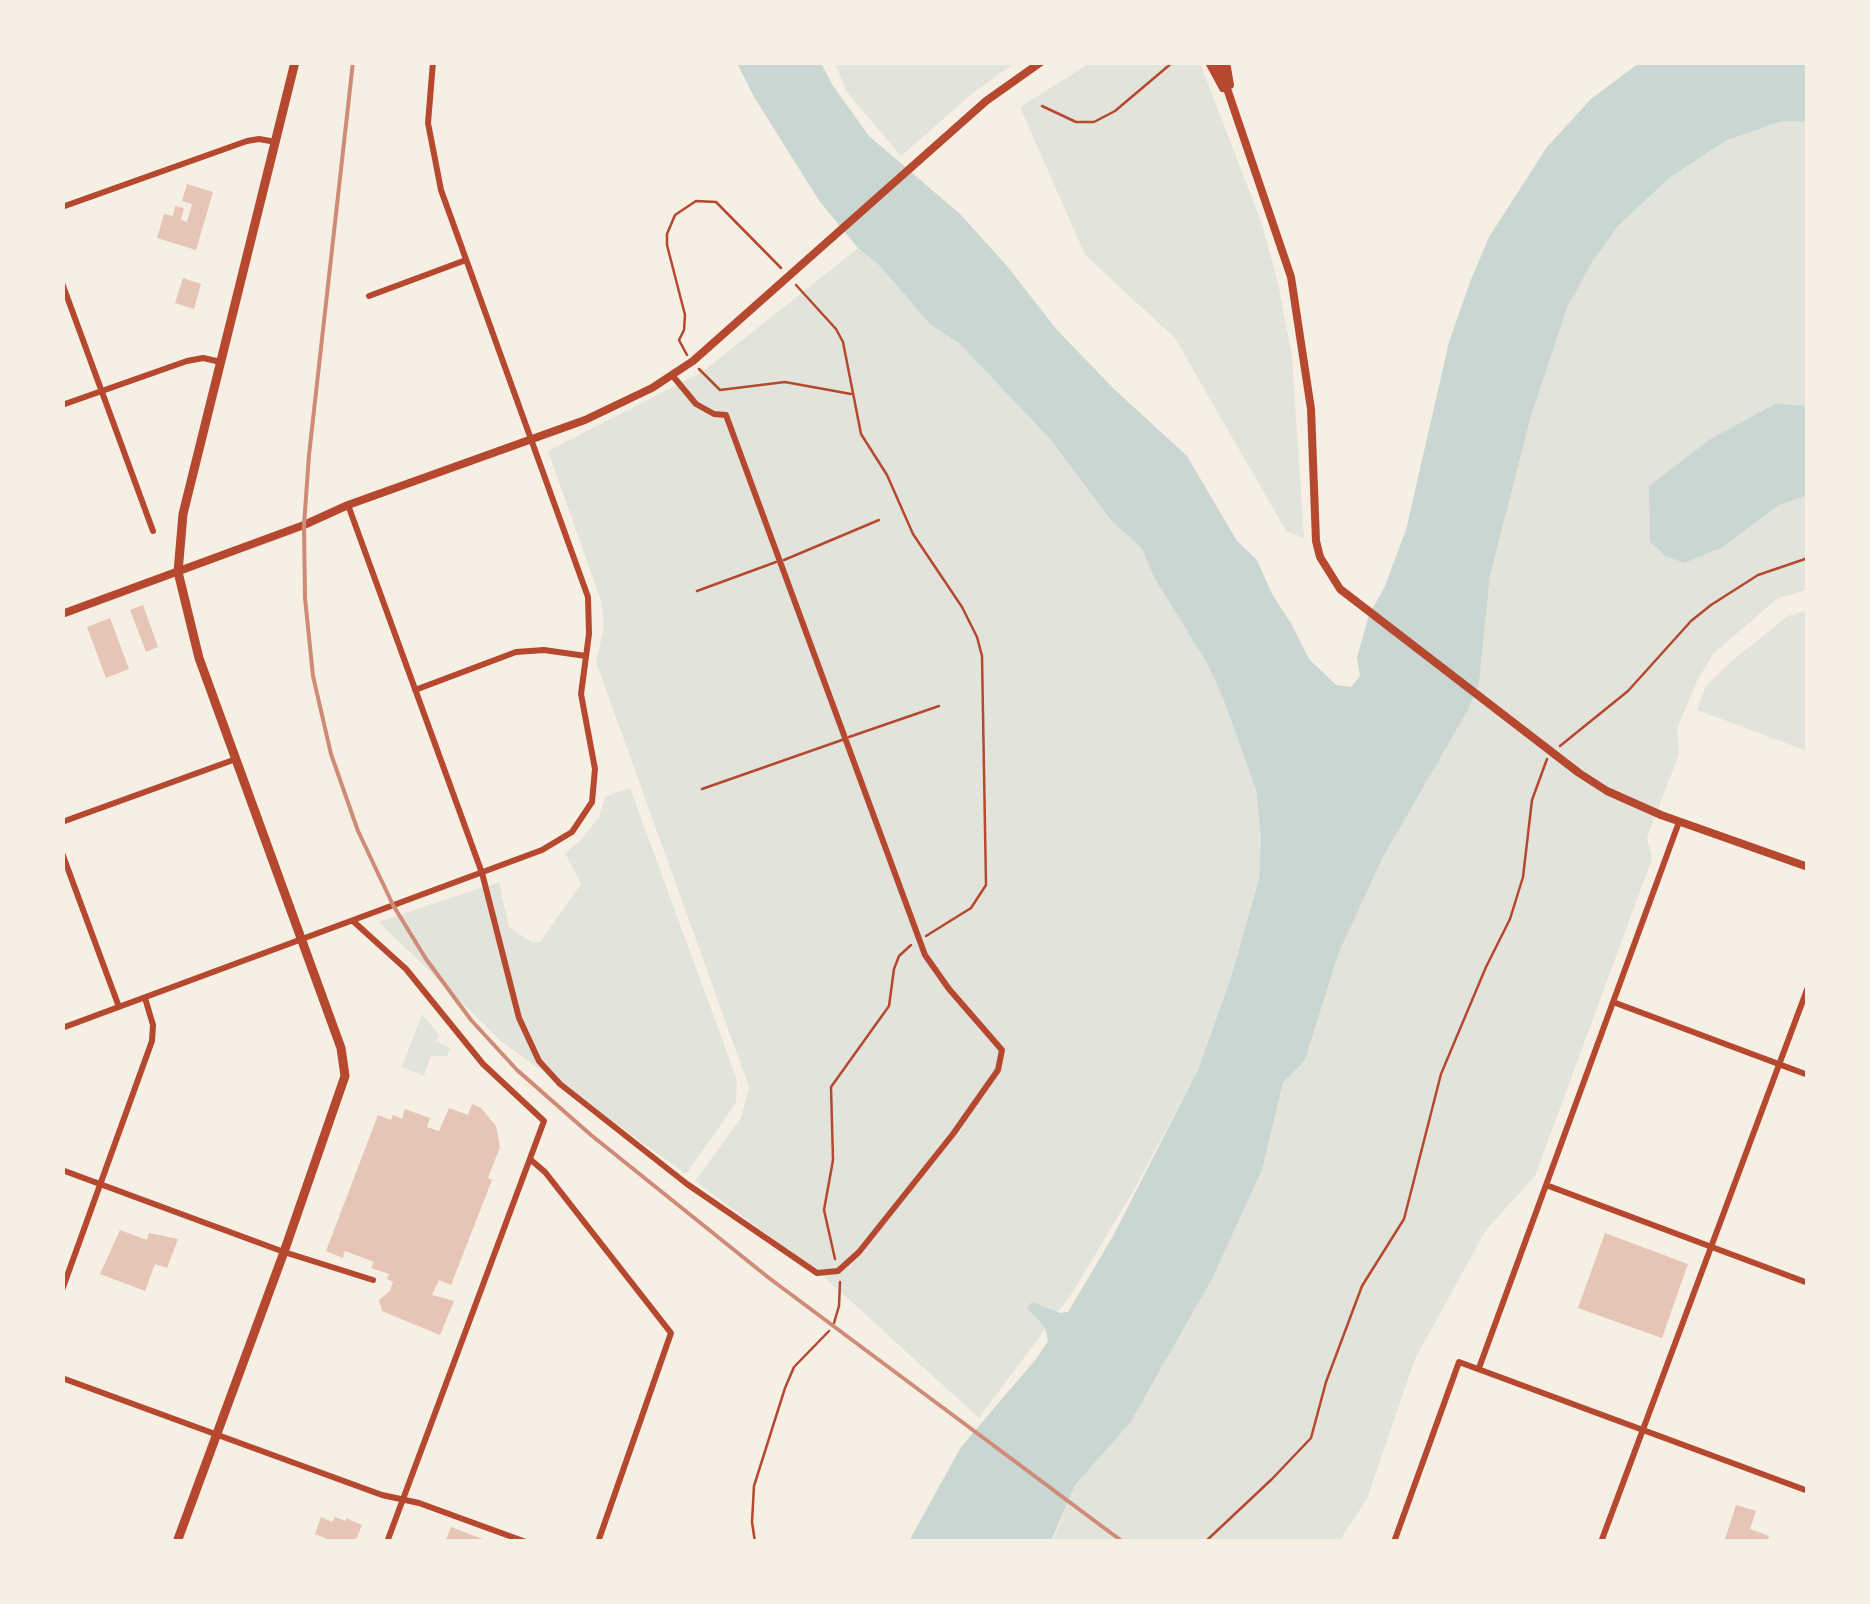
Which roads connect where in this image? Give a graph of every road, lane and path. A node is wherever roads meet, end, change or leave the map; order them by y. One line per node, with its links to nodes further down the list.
1 (296, 62): 10 (main road)
2 (432, 62): 12 (street)
3 (1041, 62): 17 (street)
4 (1173, 62): 8 (path)
5 (1209, 62): 9 (street)
6 (1218, 62): 9 (street)
7 (1226, 62): 9 (street)
8 (1042, 106)
9 (1236, 114): 39 (street)
10 (276, 142): 11 (street); 18 (main road)
11 (62, 207)
12 (466, 260): 16 (street); 23 (street)
13 (785, 272): 17 (path)
14 (62, 283): 20 (street)
15 (795, 283): 21 (path)
16 (369, 296)
17 (692, 361): 19 (street); 21 (path)
18 (220, 362): 20 (street); 29 (main road)
19 (672, 375): 23 (street); 28 (street)
20 (102, 392): 22 (street); 26 (street)
21 (852, 394): 45 (path)
22 (62, 405)
23 (532, 440): 24 (street); 32 (street)
24 (348, 504): 29 (street); 33 (street)
25 (880, 520): 28 (lane)
26 (154, 531)
27 (1808, 558): 76 (path)
28 (782, 560): 30 (lane); 35 (street)
29 (178, 572): 31 (street); 36 (main road)
30 (697, 591)
31 (62, 614)
32 (586, 656): 33 (street); 42 (street)
33 (415, 690): 42 (street)
34 (938, 706): 35 (lane)
35 (846, 738): 37 (lane); 45 (street)
36 (236, 759): 38 (street); 44 (main road)
37 (702, 789)
38 (62, 822)
39 (1679, 822): 41 (street); 48 (street)
40 (62, 852): 49 (street)
41 (1808, 867)
42 (482, 873): 43 (street); 59 (street)
43 (352, 921): 44 (street); 53 (street)
44 (302, 939): 47 (street); 58 (main road)
45 (919, 940): 59 (path); 59 (street)
46 (1808, 987): 51 (street)
47 (145, 998): 49 (street); 55 (street)
48 (1614, 1002): 51 (street); 56 (street)
49 (119, 1008): 50 (street)
50 (62, 1028)
51 (1779, 1065): 52 (street); 57 (street)
52 (1808, 1075)
53 (531, 1160): 70 (street); 74 (street)
54 (62, 1170): 55 (street)
55 (100, 1184): 58 (street); 62 (street)
56 (1546, 1186): 57 (street); 65 (street)
57 (1710, 1248): 61 (street); 67 (street)
58 (284, 1252): 60 (street); 68 (main road)
59 (838, 1271): 63 (path)
60 (373, 1280)
61 (1808, 1282)
62 (62, 1290)
63 (834, 1323)
64 (829, 1331): 75 (path)
65 (1479, 1368): 67 (street); 77 (street)
66 (62, 1378): 68 (street)
67 (1643, 1430): 69 (street); 78 (street)
68 (216, 1435): 70 (street); 71 (main road)
69 (1808, 1491)
70 (402, 1499): 72 (street); 73 (street)
71 (177, 1542)
72 (387, 1542)
73 (526, 1542)
74 (598, 1542)
75 (756, 1542)
76 (1205, 1542)
77 (1394, 1542)
78 (1601, 1542)

